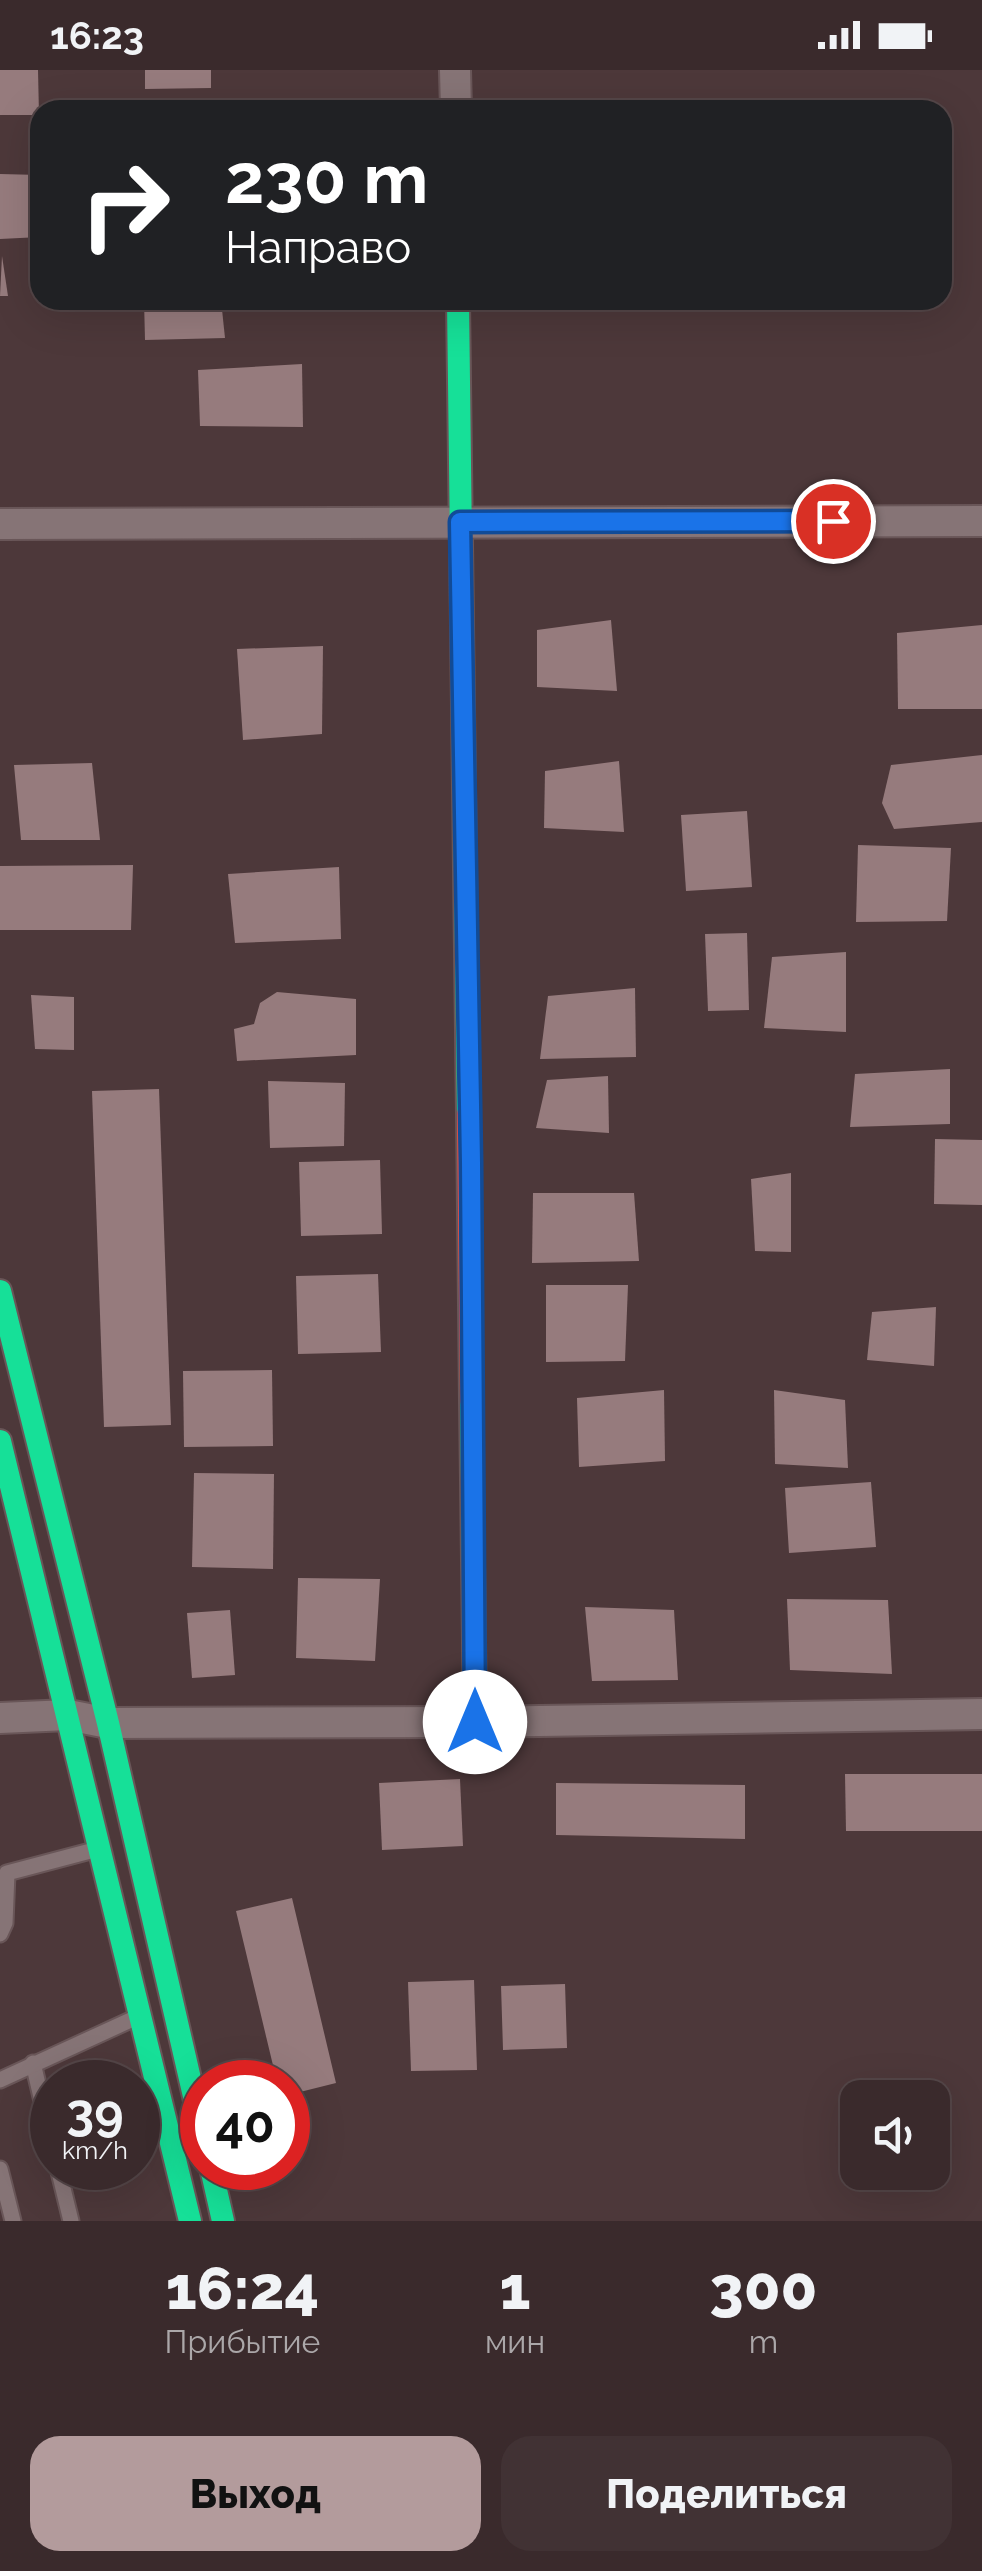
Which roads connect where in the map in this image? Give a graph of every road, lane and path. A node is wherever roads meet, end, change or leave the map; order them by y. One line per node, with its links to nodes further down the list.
1 (455, 70): 2 (street)
2 (456, 100)
3 (458, 310): 5 (street)
4 (982, 521): 5 (street)
5 (460, 522): 6 (street); 13 (street)
6 (0, 524)
7 (0, 1291): 12 (street)
8 (0, 1441): 10 (street)
9 (982, 1714): 13 (street)
10 (68, 1716): 11 (street); 12 (street); 14 (street)
11 (0, 1718)
12 (108, 1722): 13 (street); 19 (street)
13 (475, 1722)
14 (98, 1849): 15 (lane); 17 (street)
15 (4, 1866): 16 (lane)
16 (0, 1934)
17 (139, 2016): 18 (lane); 27 (street)
18 (42, 2060)
19 (186, 2060)
20 (30, 2065): 21 (lane)
21 (0, 2080)
22 (0, 2168): 25 (lane)
23 (64, 2190): 26 (lane)
24 (216, 2190): 28 (street)
25 (13, 2221)
26 (72, 2221)
27 (190, 2221)
28 (224, 2221)

